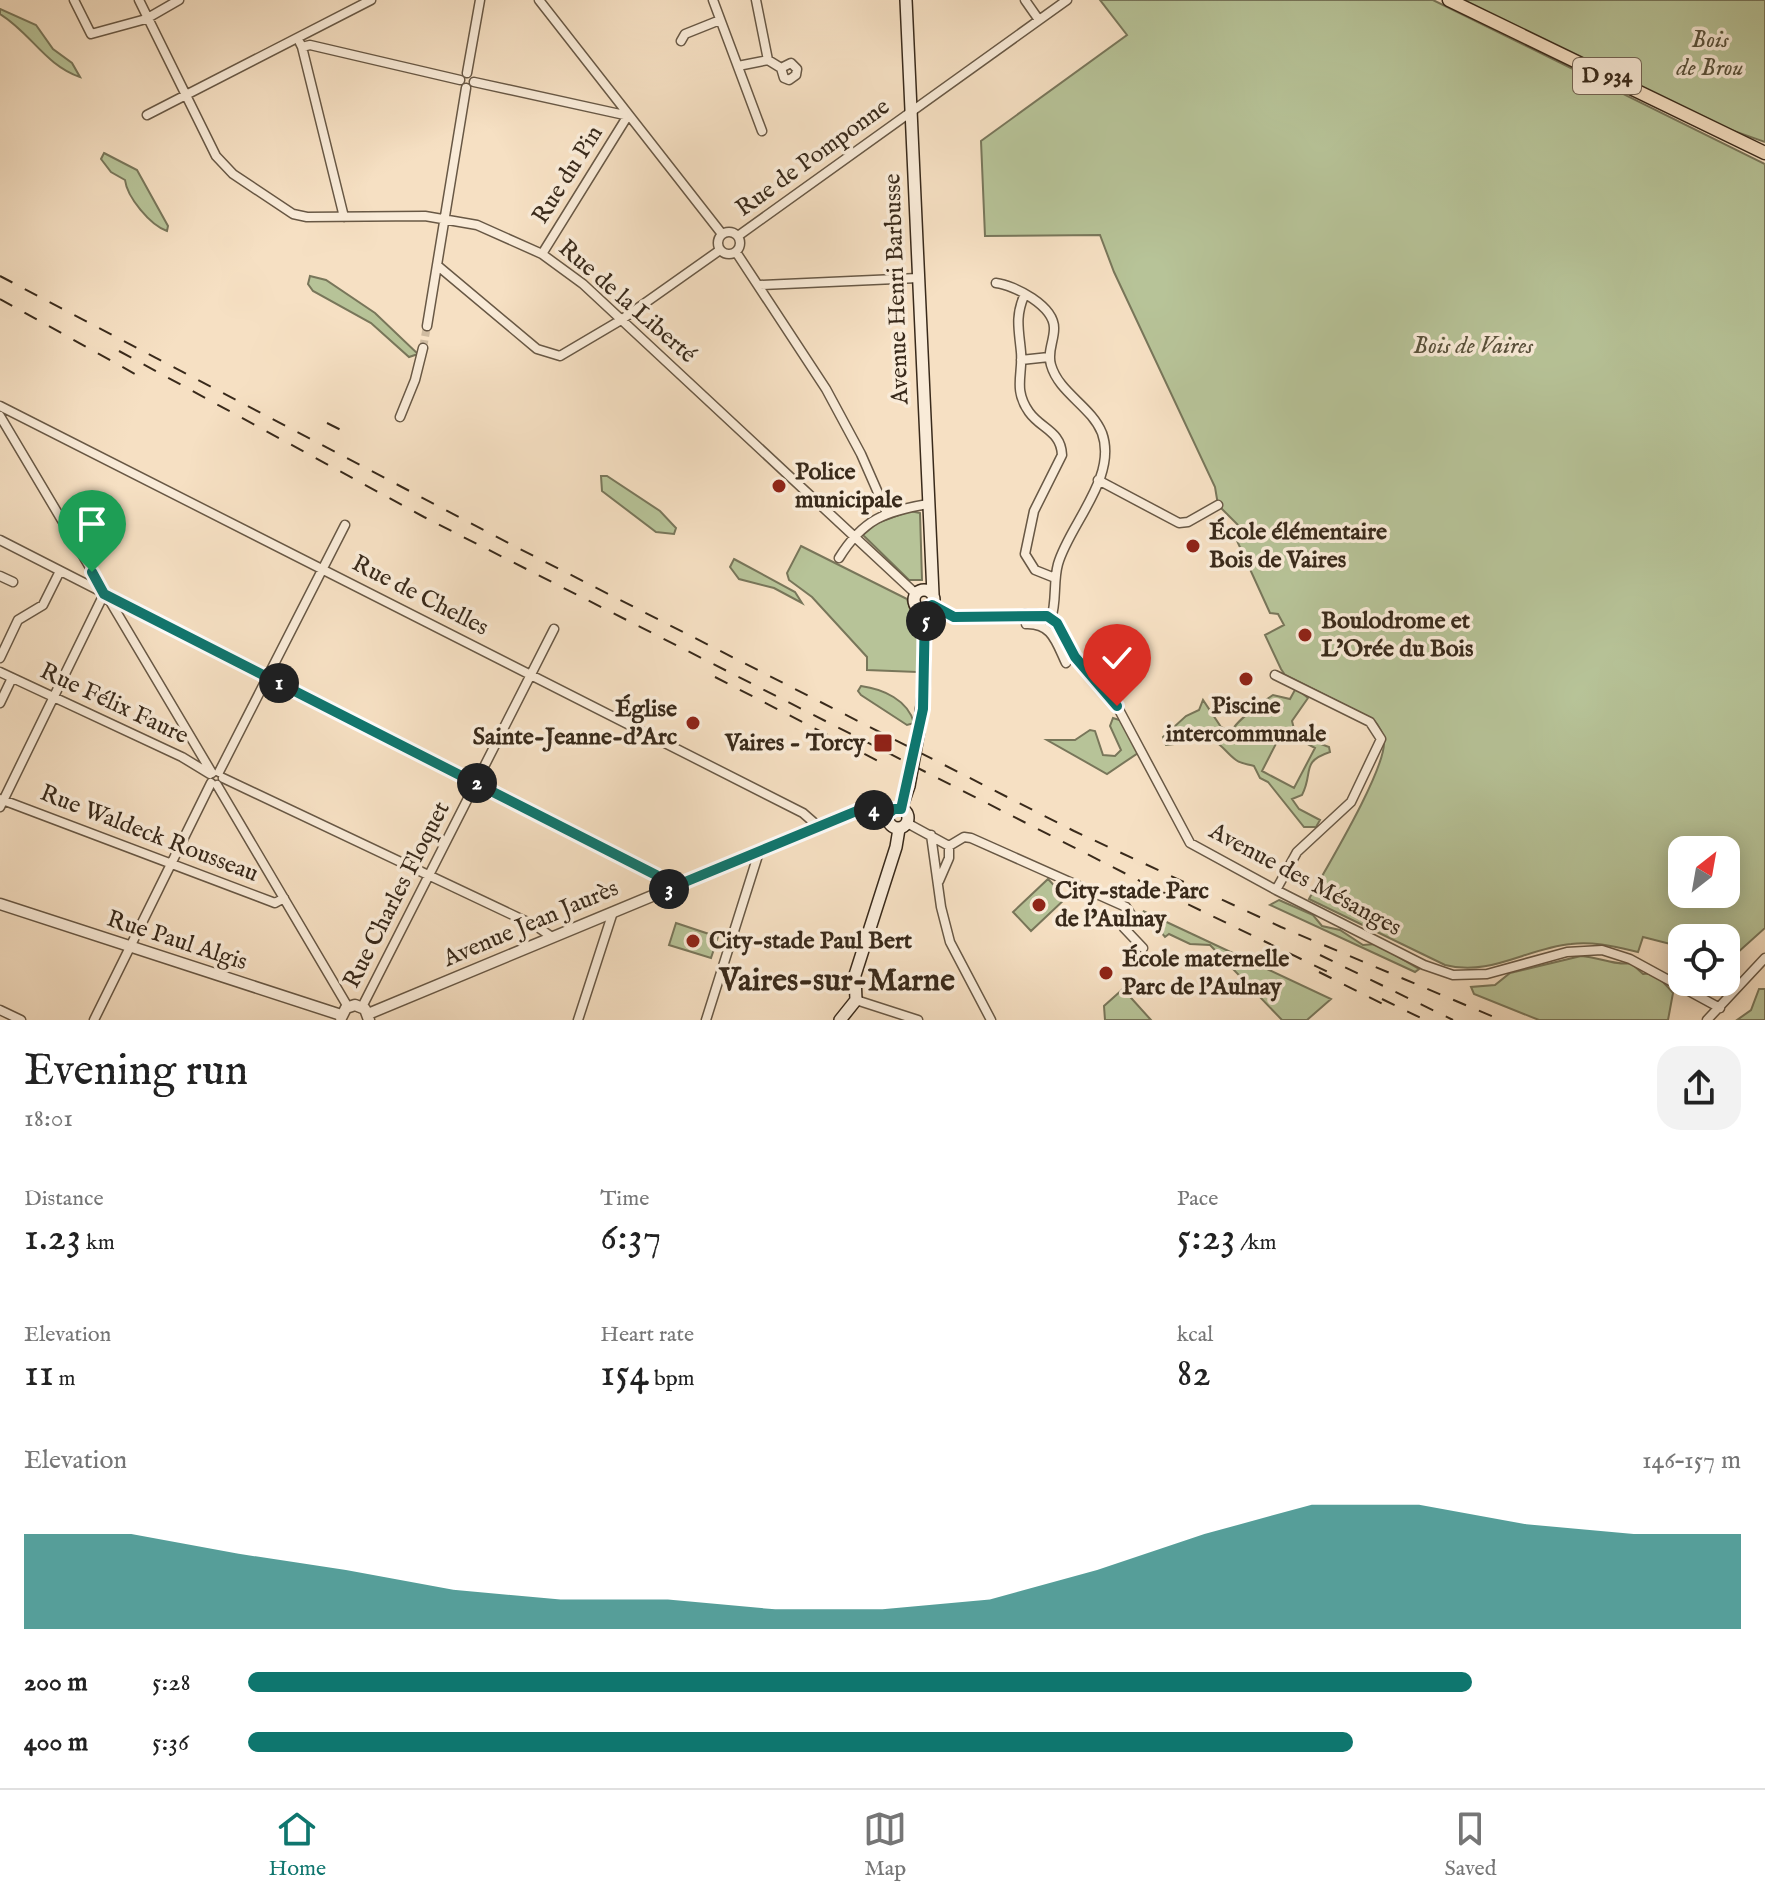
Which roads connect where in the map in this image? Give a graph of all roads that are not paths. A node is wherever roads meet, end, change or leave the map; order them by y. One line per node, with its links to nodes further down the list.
1 (74, 0): 13 (street)
2 (139, 0): 13 (street, Rue de la Liberté)
3 (179, 0): 13 (street)
4 (371, 0): 16 (street)
5 (480, 0): 22 (street)
6 (539, 0): 28 (street)
7 (713, 0): 14 (street)
8 (756, 0): 19 (street)
9 (906, 0): 26 (main road, Avenue Henri Barbusse)
10 (1025, 0): 15 (street)
11 (1067, 0): 15 (street, Rue de Pomponne)
12 (1449, 0): 30 (main road, D 934)
13 (146, 19): 25 (street, Rue de la Liberté)
14 (720, 20): 17 (street); 20 (street)
15 (1039, 20): 26 (street, Rue de Pomponne)
16 (298, 38): 18 (street); 25 (street)
17 (681, 41)
18 (302, 47): 22 (street); 31 (street)
19 (768, 60): 20 (street); 21 (street)
20 (738, 66): 29 (street)
21 (781, 68)
22 (464, 77): 23 (street); 24 (street)
23 (474, 82): 24 (street); 28 (street)
24 (466, 88): 32 (street)
25 (185, 96): 27 (street); 31 (street, Rue de la Liberté)
26 (911, 113): 34 (street, Rue de Pomponne); 39 (main road, Avenue Henri Barbusse)
27 (147, 115)
28 (628, 116): 33 (street); 37 (street, Rue du Pin)
29 (762, 131)
30 (1765, 153)
31 (344, 217): 32 (street, Rue de la Liberté)
32 (447, 219): 37 (street, Rue de la Liberté); 38 (street)
33 (722, 234): 34 (street); 35 (street)
34 (738, 236): 36 (street)
35 (720, 250): 36 (street); 43 (street)
36 (736, 252): 41 (street)
37 (542, 254): 43 (street, Rue de la Liberté)
38 (438, 266): 43 (street); 44 (street)
39 (918, 278): 41 (street); 52 (main road, Avenue Henri Barbusse)
40 (996, 283): 42 (street)
41 (760, 285): 54 (street)
42 (1024, 296): 46 (street); 47 (street)
43 (621, 320): 56 (street, Rue de la Liberté)
44 (427, 326)
45 (423, 348): 50 (street)
46 (1049, 357): 47 (street); 51 (street)
47 (1021, 360): 62 (street)
48 (0, 406): 59 (street, Rue de Chelles)
49 (0, 416): 64 (street)
50 (400, 417)
51 (1098, 480): 53 (street); 62 (street)
52 (928, 504): 54 (street); 65 (main road, Avenue Henri Barbusse)
53 (1218, 505)
54 (886, 511): 56 (street)
55 (345, 525): 59 (street)
56 (855, 537): 58 (street); 65 (street, Rue de la Liberté)
57 (0, 540): 60 (street)
58 (839, 558)
59 (322, 568): 72 (street, Rue de Chelles); 74 (street)
60 (60, 571): 64 (street); 69 (street)
61 (0, 576): 63 (street)
62 (1055, 578): 67 (street)
63 (13, 582)
64 (104, 594): 74 (street); 76 (street); 78 (street)
65 (926, 599): 66 (street); 81 (main road, Avenue Henri Barbusse, bridge)
66 (1025, 619): 67 (street); 70 (street)
67 (1051, 619): 92 (street, Avenue des Mésanges)
68 (554, 629): 72 (street, Rue Charles Floquet)
69 (0, 658)
70 (1066, 663)
71 (0, 672): 75 (street, Rue Félix Faure)
72 (531, 675): 79 (street, Rue Charles Floquet); 84 (street, Rue de Chelles)
73 (1275, 675): 92 (street)
74 (267, 676): 78 (street); 79 (street)
75 (12, 678): 76 (street, Rue Félix Faure); 77 (street)
76 (54, 697): 78 (street, Rue Félix Faure); 80 (street)
77 (0, 703)
78 (215, 778): 88 (street); 89 (street, Rue Félix Faure); 93 (street)
79 (476, 783): 89 (street, Rue Charles Floquet); 91 (street)
80 (1, 802): 88 (street, Rue Waldeck Rousseau)
81 (901, 809): 82 (main road); 83 (main road)
82 (888, 814): 83 (main road); 84 (street, Avenue Jean Jaurès)
83 (903, 826): 85 (street); 100 (main road)
84 (819, 827): 87 (street, Avenue Jean Jaurès)
85 (931, 835): 86 (street); 90 (street)
86 (949, 846): 90 (street); 98 (street)
87 (759, 852): 91 (street, Avenue Jean Jaurès); 108 (street)
88 (170, 863): 93 (street, Rue Waldeck Rousseau); 97 (street)
89 (429, 875): 96 (street, Rue Félix Faure); 104 (street, Rue Charles Floquet)
90 (938, 882): 111 (street)
91 (668, 889): 95 (street, Avenue Jean Jaurès)
92 (1276, 890): 101 (street, Avenue des Mésanges)
93 (284, 898): 103 (street)
94 (0, 904): 97 (street, Rue Paul Algis)
95 (613, 912): 96 (street, Avenue Jean Jaurès); 107 (street)
96 (552, 937): 104 (street, Avenue Jean Jaurès)
97 (130, 946): 103 (street, Rue Paul Algis); 106 (street)
98 (1143, 948)
99 (1765, 958): 101 (street)
100 (856, 1000): 109 (main road); 110 (street)
101 (1720, 1008): 112 (street)
102 (0, 1010): 105 (street)
103 (343, 1014): 104 (street, Rue Paul Algis)
104 (367, 1014)
105 (21, 1020)
106 (94, 1020)
107 (578, 1020)
108 (706, 1020)
109 (840, 1020)
110 (918, 1020)
111 (991, 1020)
112 (1707, 1020)

